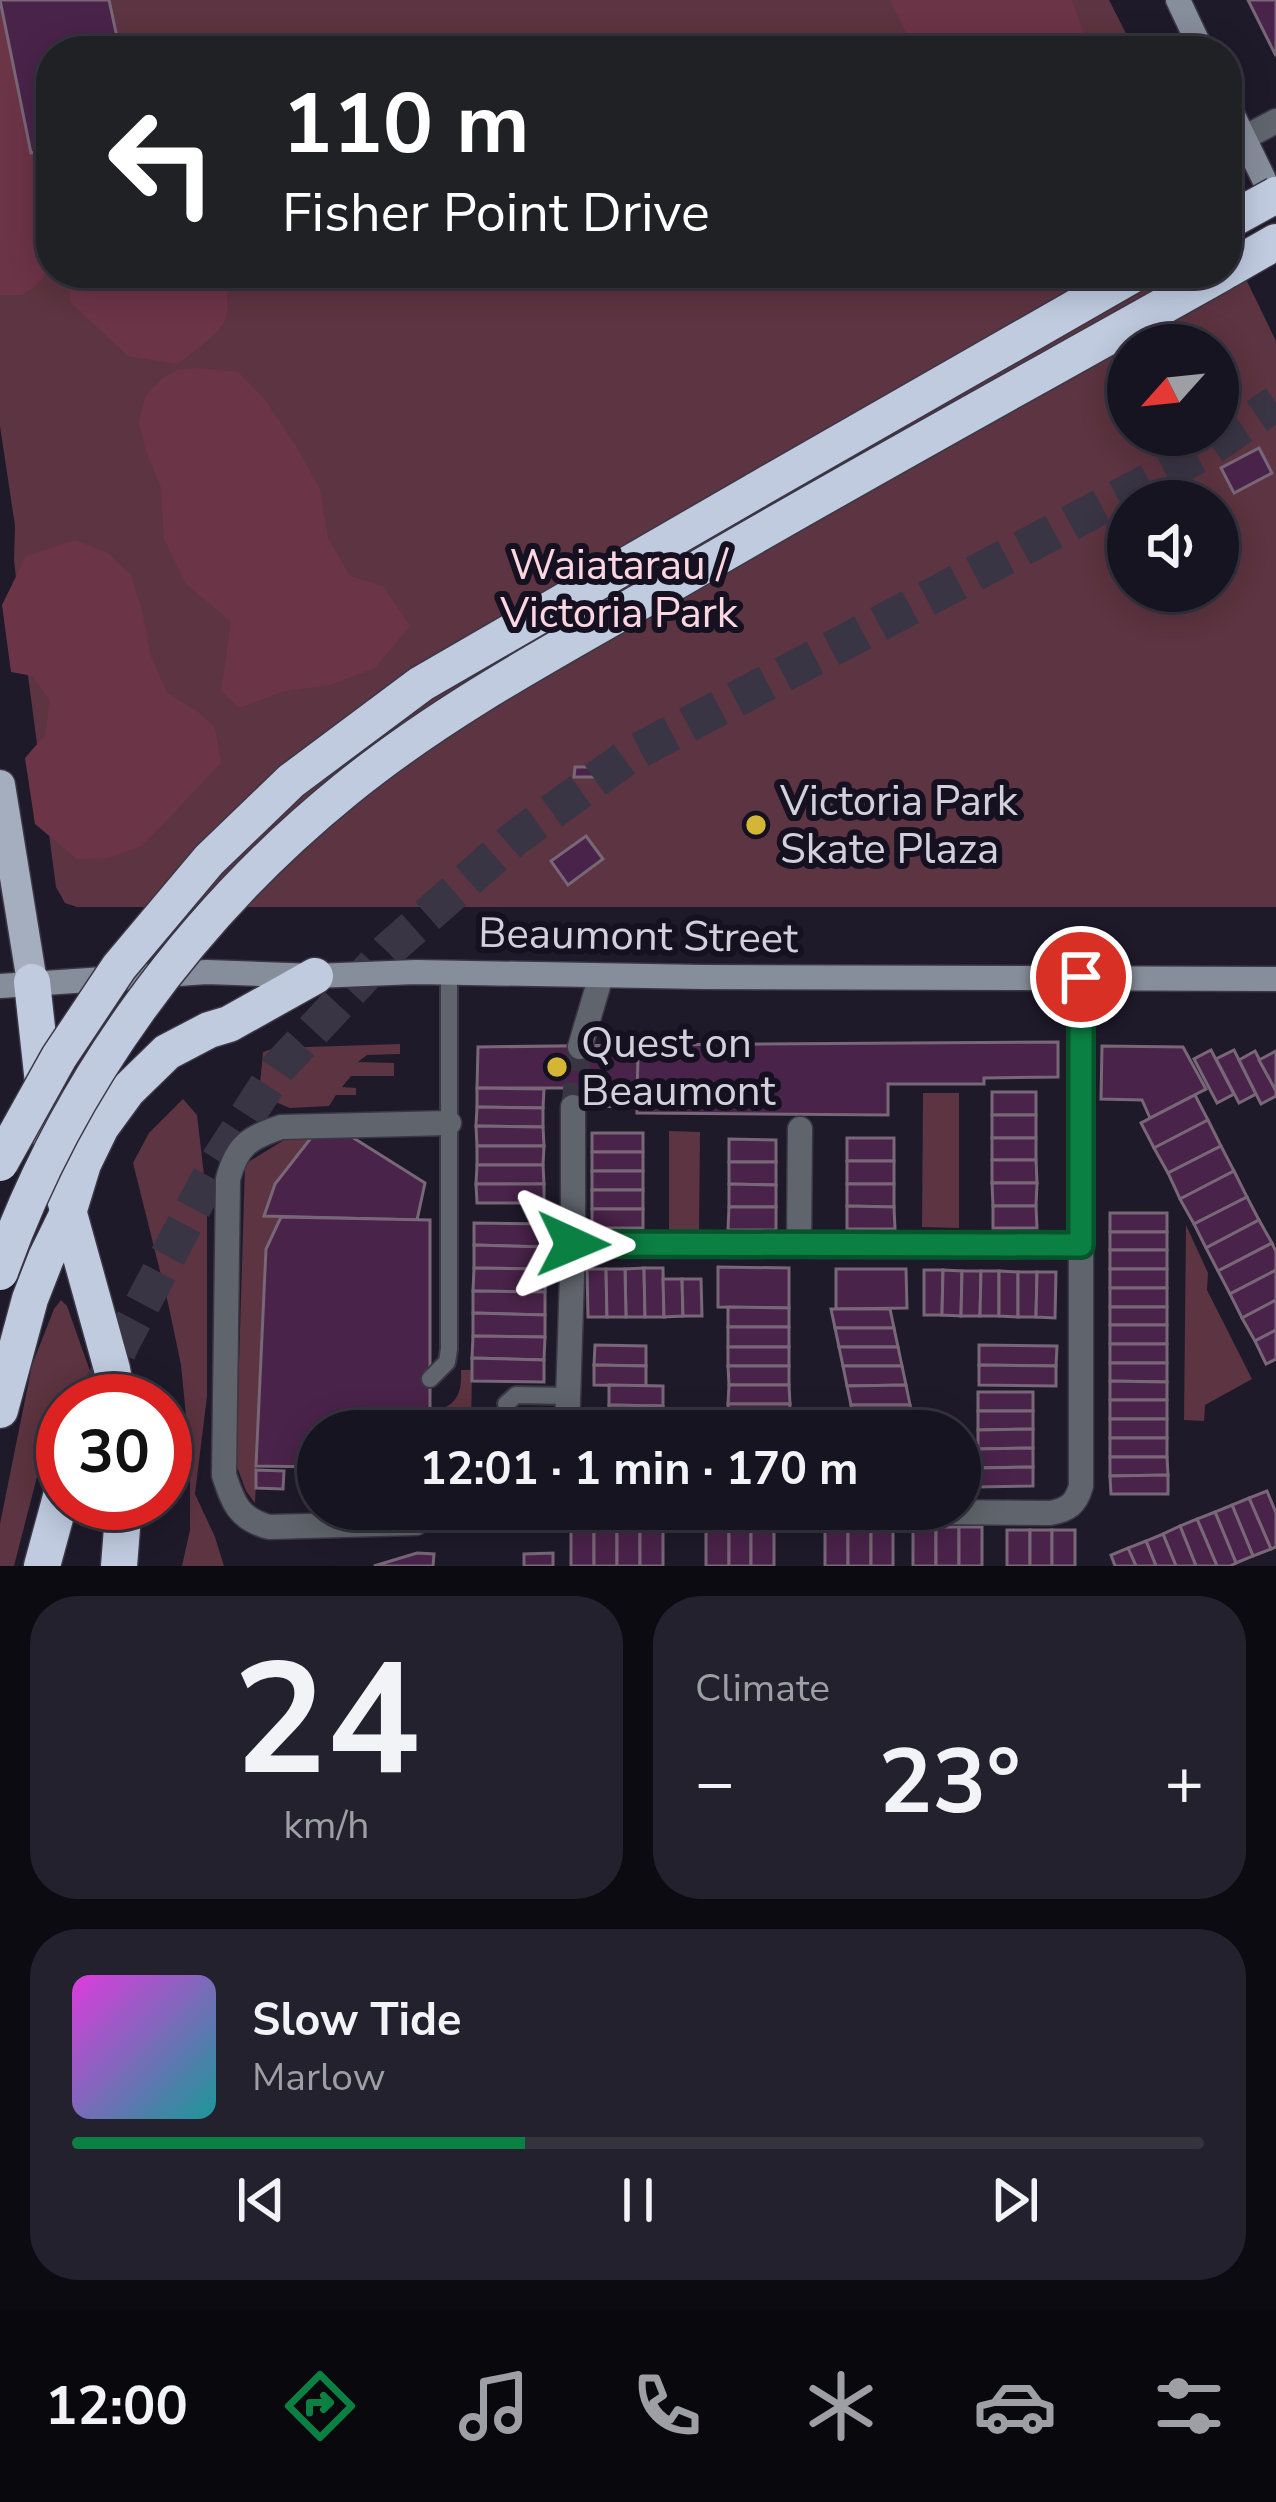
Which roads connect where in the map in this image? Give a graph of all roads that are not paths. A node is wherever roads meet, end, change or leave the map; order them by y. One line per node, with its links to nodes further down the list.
1 (1178, 0): 2 (main road)
2 (1195, 36)
3 (1276, 121): 5 (street)
4 (1242, 134): 5 (main road)
5 (1244, 138): 7 (main road)
6 (1276, 195): 8 (highway, bridge)
7 (1276, 204)
8 (1242, 214)
9 (1276, 242): 10 (highway)
10 (1242, 262)
11 (1110, 288): 25 (highway, bridge)
12 (1196, 288): 30 (highway, bridge)
13 (0, 785): 19 (main road)
14 (449, 972): 15 (main road, Beaumont Street); 16 (main road, Beaumont Street); 22 (lane)
15 (315, 976): 19 (main road, Beaumont Street); 26 (highway)
16 (602, 976): 17 (main road, Beaumont Street); 20 (street)
17 (1081, 977): 18 (main road, Beaumont Street); 29 (street)
18 (1276, 979)
19 (16, 984): 26 (highway)
20 (580, 1047)
21 (573, 1107): 27 (street)
22 (449, 1123): 32 (lane); 38 (street)
23 (800, 1129): 28 (street)
24 (0, 1146): 26 (lane)
25 (0, 1163)
26 (66, 1205): 31 (highway); 35 (highway)
27 (573, 1244): 28 (street); 33 (street)
28 (799, 1244): 29 (street)
29 (1081, 1245): 37 (street)
30 (0, 1272)
31 (113, 1374)
32 (430, 1379)
33 (568, 1396): 34 (lane); 36 (street)
34 (506, 1404)
35 (0, 1410)
36 (568, 1410)
37 (981, 1511)
38 (297, 1526)
39 (52, 1530): 41 (highway)
40 (122, 1530): 42 (highway)
41 (42, 1566)
42 (119, 1566)

